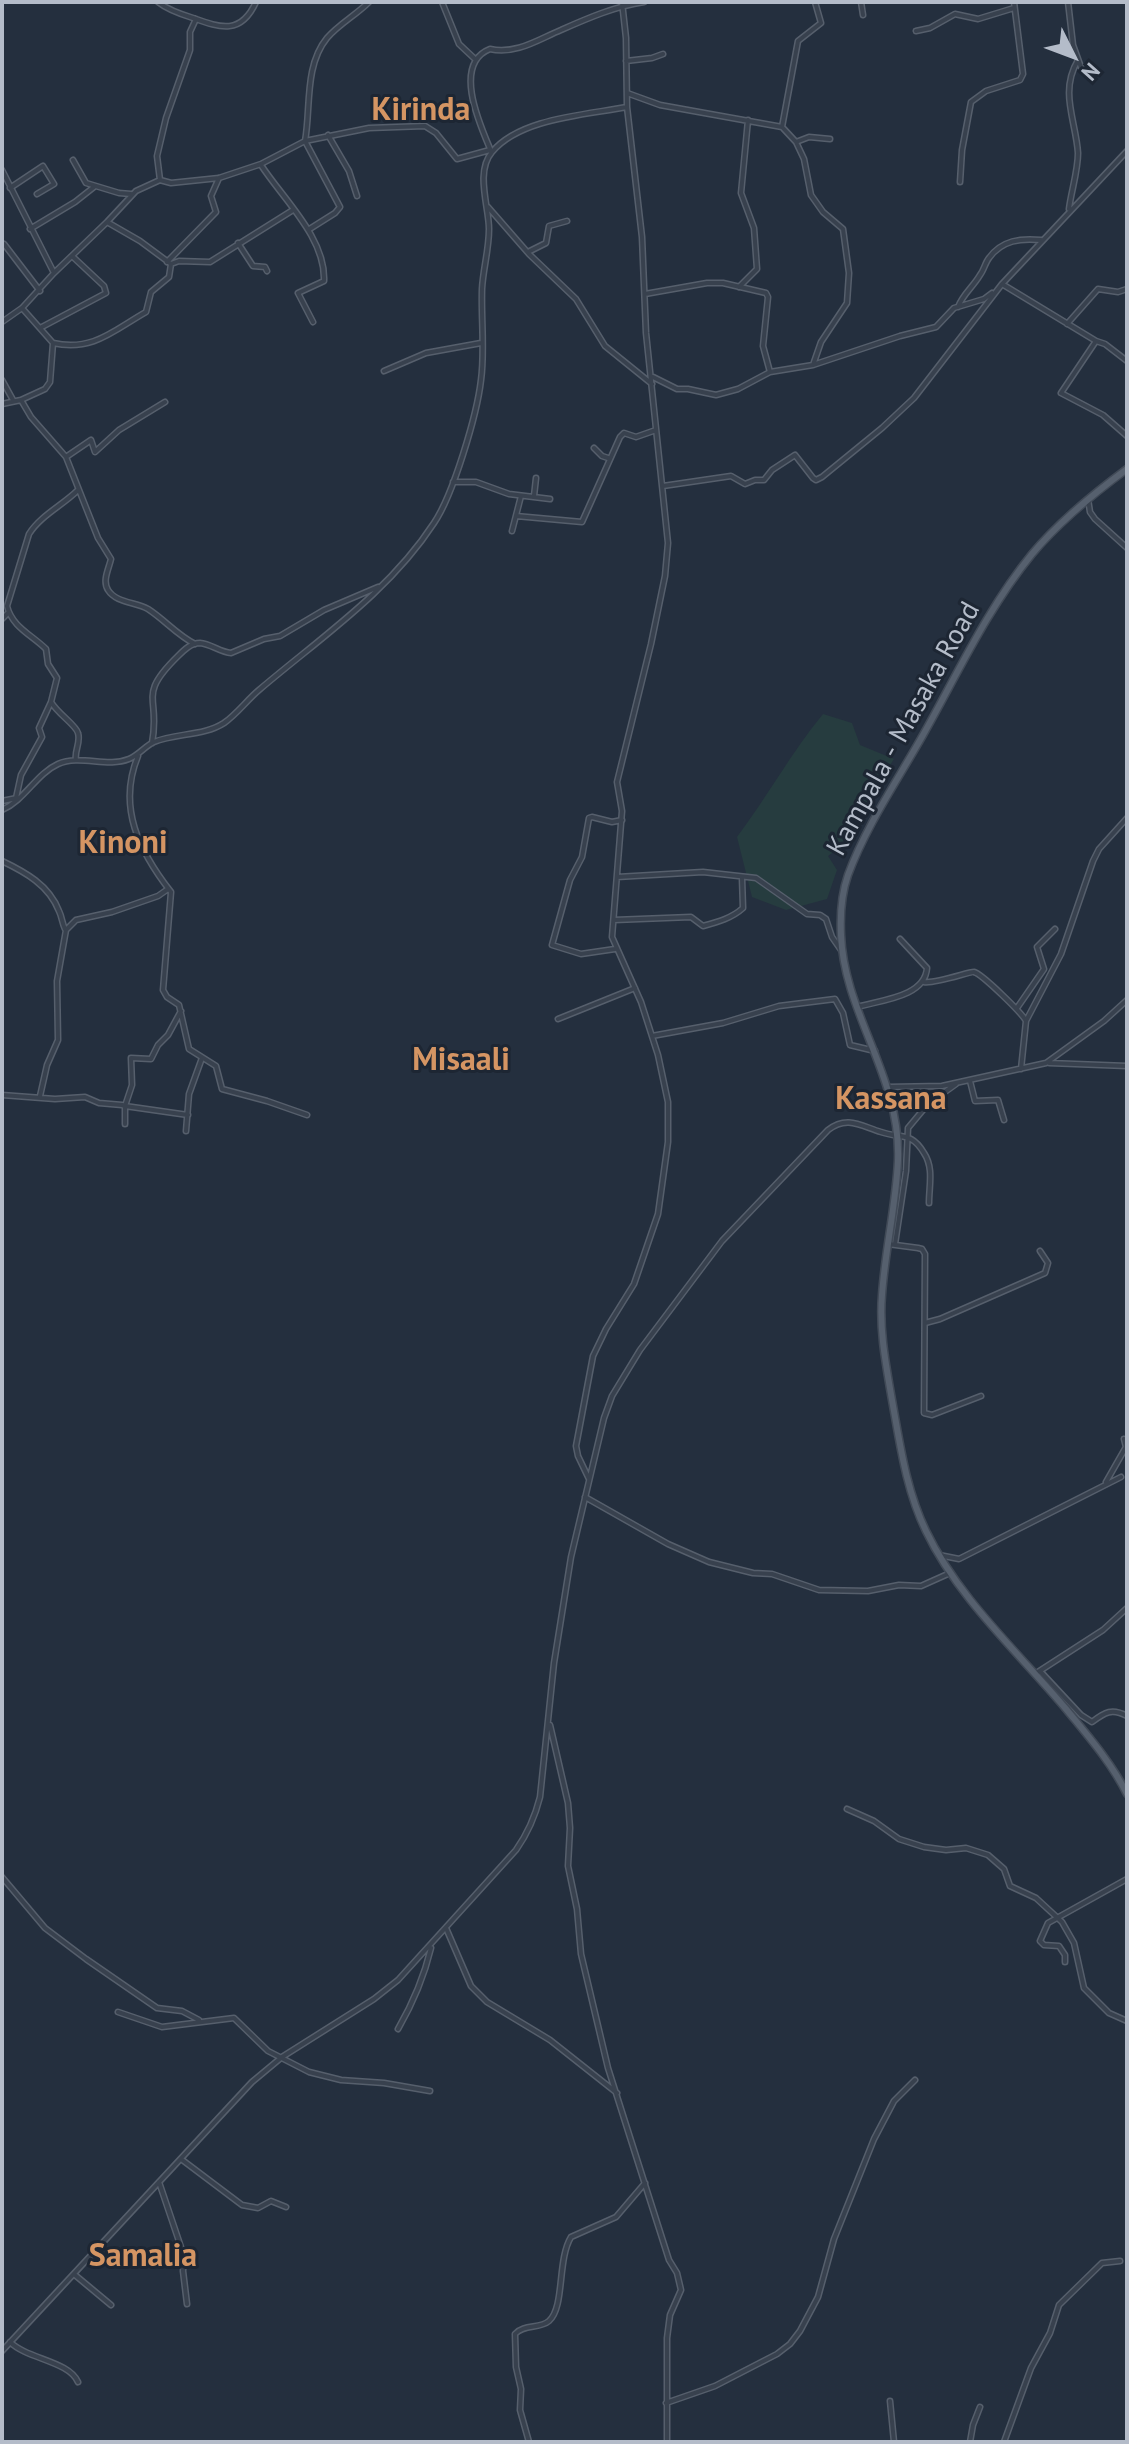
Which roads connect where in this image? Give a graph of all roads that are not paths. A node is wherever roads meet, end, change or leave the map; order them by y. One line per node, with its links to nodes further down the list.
1 (158, 2): 12 (street)
2 (256, 2): 12 (street)
3 (369, 2): 25 (street)
4 (442, 2): 15 (street)
5 (644, 2): 9 (street)
6 (815, 2): 22 (street)
7 (861, 2): 11 (street)
8 (1068, 2): 16 (street)
9 (622, 4): 15 (street); 17 (street)
10 (1014, 5): 13 (street); 34 (street)
11 (863, 15)
12 (196, 19): 33 (street)
13 (916, 31)
14 (663, 54): 17 (street)
15 (476, 60): 27 (street)
16 (1078, 60): 18 (street); 42 (street)
17 (626, 61): 19 (street)
18 (1082, 70)
19 (627, 93): 20 (street); 21 (street)
20 (627, 107): 27 (street); 60 (street)
21 (748, 120): 22 (street); 56 (street)
22 (782, 127): 26 (street)
23 (328, 135): 25 (street); 27 (street); 39 (street)
24 (830, 139): 26 (street)
25 (305, 141): 30 (street); 46 (street)
26 (796, 142): 71 (street)
27 (491, 151): 40 (street)
28 (1127, 151): 42 (street)
29 (73, 160): 35 (street)
30 (261, 164): 32 (street); 41 (street)
31 (2, 170): 36 (street)
32 (219, 178): 33 (street); 52 (street)
33 (160, 180): 38 (street)
34 (960, 182)
35 (94, 187): 38 (street); 45 (street)
36 (10, 188): 37 (street); 45 (street)
37 (37, 194)
38 (131, 194): 44 (street)
39 (357, 196)
40 (486, 205): 50 (street); 69 (street)
41 (293, 210): 46 (street); 48 (street)
42 (1068, 212): 47 (street)
43 (567, 221): 50 (street)
44 (107, 222): 51 (street); 52 (street)
45 (30, 229): 54 (street)
46 (308, 230): 64 (street)
47 (1041, 240): 55 (street); 61 (street)
48 (238, 243): 52 (street); 53 (street)
49 (4, 244): 59 (street)
50 (528, 252): 76 (street)
51 (72, 256): 54 (street); 66 (street)
52 (169, 263): 68 (street)
53 (267, 271)
54 (54, 273): 59 (street)
55 (1002, 284): 57 (street); 65 (street)
56 (739, 287): 60 (street); 73 (street)
57 (997, 289): 61 (street); 91 (street)
58 (1127, 289): 65 (street)
59 (40, 291): 62 (street)
60 (645, 294): 74 (street)
61 (958, 307): 71 (street)
62 (22, 308): 63 (street); 66 (street)
63 (2, 322)
64 (313, 322)
65 (1067, 324): 67 (street)
66 (40, 328): 68 (street)
67 (1096, 341): 70 (street); 82 (street)
68 (53, 343): 78 (street)
69 (481, 343): 72 (street); 90 (street)
70 (1127, 361)
71 (813, 365): 73 (street)
72 (384, 371)
73 (770, 372): 74 (street)
74 (652, 377): 76 (street)
75 (2, 380): 77 (street)
76 (653, 385): 81 (street)
77 (13, 400): 78 (street); 80 (street)
78 (21, 400): 85 (street)
79 (165, 402): 85 (street)
80 (2, 404)
81 (656, 430): 86 (street); 91 (street)
82 (1127, 436)
83 (594, 448): 84 (street)
84 (602, 456): 86 (street); 87 (street)
85 (66, 457): 92 (street)
86 (608, 458): 97 (street)
87 (601, 467)
88 (1127, 469): 96 (main road, Kampala - Masaka Road)
89 (536, 478): 94 (street)
90 (453, 482): 93 (street); 100 (street)
91 (663, 486): 113 (street)
92 (78, 490): 101 (street); 103 (street)
93 (521, 496): 94 (street); 97 (street)
94 (534, 496): 95 (street)
95 (550, 499)
96 (1088, 499): 99 (street); 123 (main road, Kampala - Masaka Road)
97 (516, 516): 98 (street)
98 (512, 531)
99 (1127, 548)
100 (380, 586): 103 (street); 105 (street)
101 (8, 613): 102 (street); 104 (street)
102 (2, 619)
103 (195, 644): 105 (street)
104 (51, 702): 107 (street); 109 (street)
105 (152, 743): 106 (street)
106 (138, 755): 107 (street); 117 (street)
107 (76, 761): 108 (street)
108 (23, 796): 109 (street); 111 (street)
109 (16, 798): 110 (street)
110 (2, 801)
111 (2, 810)
112 (1127, 818): 131 (street)
113 (622, 820): 115 (street); 122 (street)
114 (2, 861): 120 (street)
115 (617, 877): 116 (street); 118 (street)
116 (742, 878): 118 (street); 123 (street)
117 (168, 889): 120 (street); 129 (street)
118 (614, 920): 122 (street)
119 (1055, 929): 128 (street)
120 (66, 930): 142 (street)
121 (900, 939): 124 (street)
122 (616, 949): 125 (street)
123 (842, 952): 127 (main road, Kampala - Masaka Road)
124 (924, 982): 127 (street); 128 (street)
125 (635, 988): 130 (street); 132 (street)
126 (1127, 1000): 135 (street)
127 (857, 1007): 133 (main road, Kampala - Masaka Road)
128 (1016, 1009): 131 (street)
129 (181, 1011): 134 (street); 143 (street)
130 (558, 1019)
131 (1026, 1021): 137 (street)
132 (652, 1036): 133 (street); 158 (street)
133 (876, 1051): 140 (main road, Kampala - Masaka Road)
134 (202, 1058): 144 (street); 145 (street)
135 (1046, 1063): 136 (street); 137 (street)
136 (1127, 1066)
137 (1021, 1069): 138 (street)
138 (969, 1080): 139 (street); 146 (street)
139 (958, 1083): 140 (street); 150 (street)
140 (888, 1087): 149 (main road, Kampala - Masaka Road)
141 (2, 1095): 142 (street)
142 (40, 1096): 143 (street)
143 (125, 1106): 144 (street); 147 (street)
144 (188, 1115): 148 (street)
145 (307, 1115)
146 (1004, 1120)
147 (125, 1124)
148 (186, 1131)
149 (897, 1134): 150 (street); 152 (main road, Kampala - Masaka Road); 158 (street)
150 (906, 1136): 151 (street); 152 (street)
151 (929, 1203)
152 (892, 1244): 154 (street); 161 (main road, Kampala - Masaka Road)
153 (1040, 1251): 154 (street)
154 (925, 1323): 155 (street)
155 (981, 1396)
156 (1124, 1439): 159 (street)
157 (1121, 1477): 159 (street)
158 (589, 1479): 160 (street)
159 (1105, 1484): 161 (street)
160 (584, 1496): 162 (street); 166 (street)
161 (939, 1555): 162 (main road, Kampala - Masaka Road)
162 (950, 1573): 164 (main road, Kampala - Masaka Road)
163 (1127, 1608): 164 (street)
164 (1038, 1672): 165 (street); 167 (main road, Kampala - Masaka Road)
165 (1127, 1716)
166 (549, 1723): 172 (street); 182 (street)
167 (1127, 1794)
168 (847, 1809): 171 (street)
169 (2, 1877): 176 (street)
170 (1127, 1879): 171 (street)
171 (1058, 1918): 174 (street); 177 (street)
172 (446, 1928): 173 (street); 182 (street)
173 (431, 1945): 178 (street); 179 (street)
174 (1065, 1962)
175 (118, 2012): 176 (street)
176 (201, 2021): 179 (street)
177 (1127, 2021)
178 (398, 2029)
179 (282, 2057): 181 (street); 183 (street)
180 (915, 2080): 195 (street)
181 (430, 2091)
182 (618, 2094): 185 (street)
183 (181, 2159): 184 (street); 186 (street)
184 (159, 2182): 188 (street); 189 (street)
185 (645, 2183): 195 (street); 197 (street)
186 (286, 2207)
187 (1120, 2261): 201 (street)
188 (75, 2275): 190 (street); 191 (street)
189 (187, 2304)
190 (111, 2305)
191 (10, 2342): 192 (street); 193 (street)
192 (2, 2351)
193 (78, 2382)
194 (890, 2401): 199 (street)
195 (666, 2403): 198 (street)
196 (980, 2407): 200 (street)
197 (529, 2442)
198 (667, 2442)
199 (894, 2442)
200 (970, 2442)
201 (1004, 2442)

